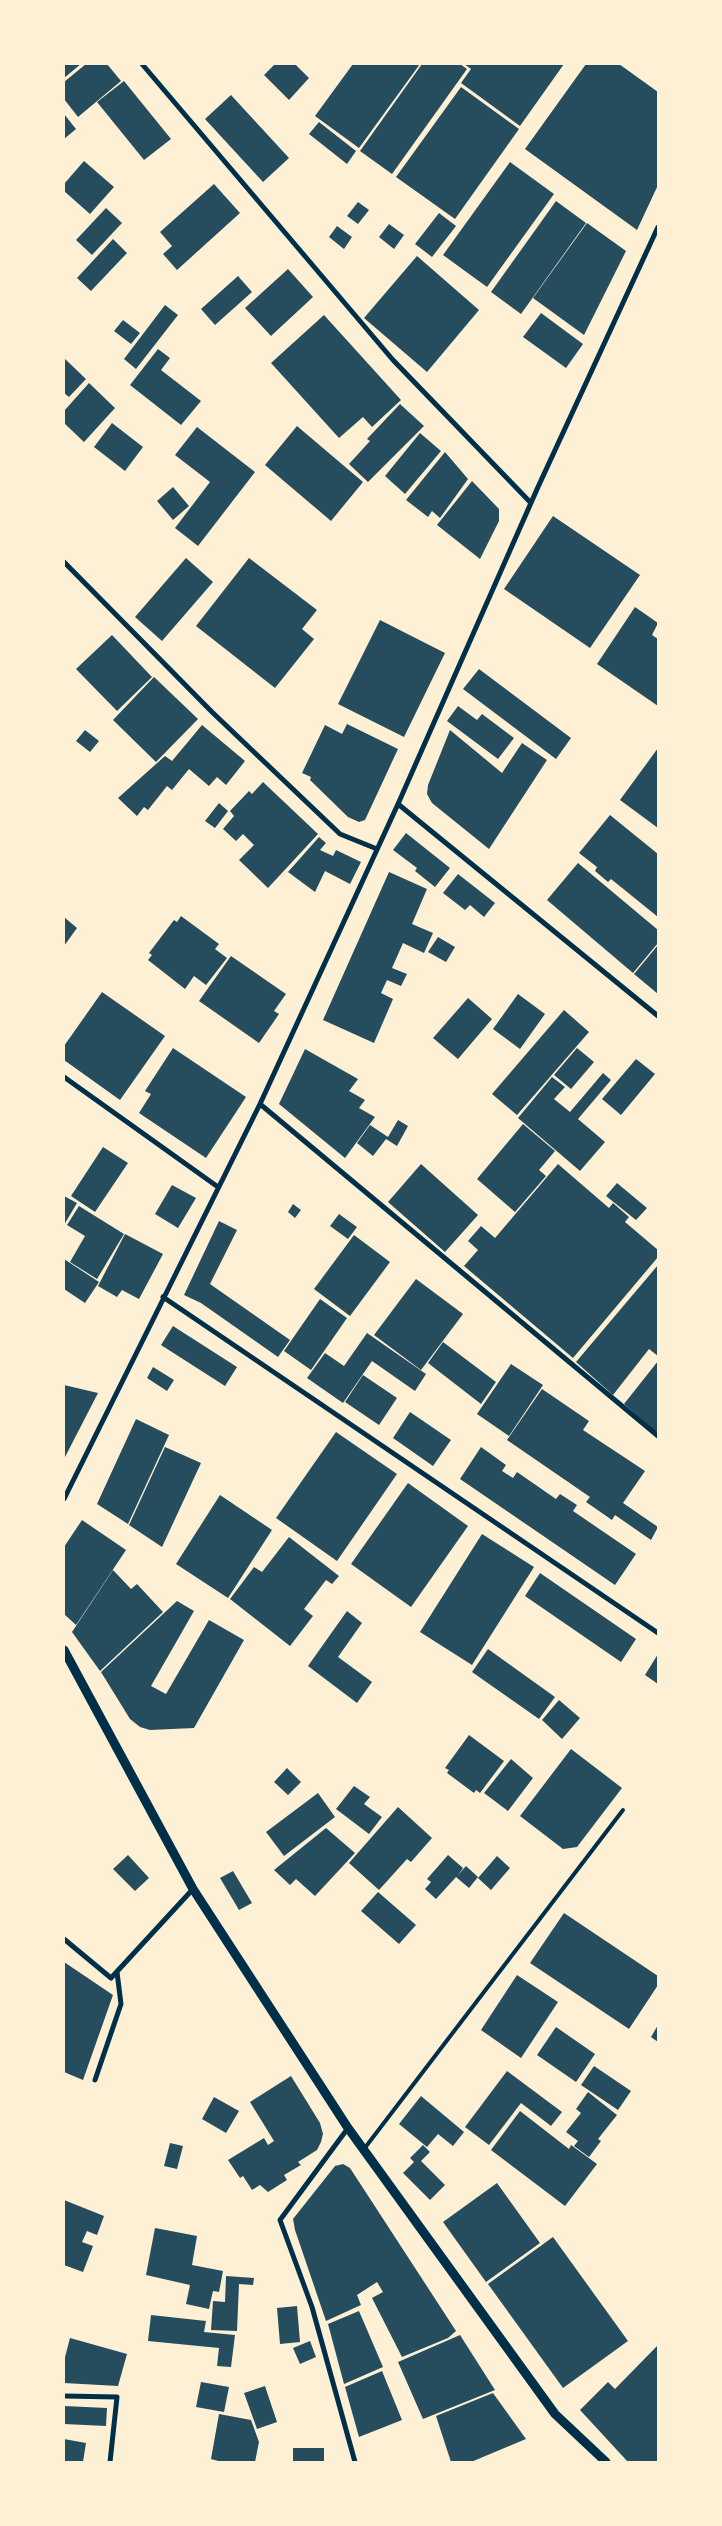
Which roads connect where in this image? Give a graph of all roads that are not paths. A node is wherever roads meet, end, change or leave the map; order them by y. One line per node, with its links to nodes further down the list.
1 (142, 64): 3 (street)
2 (658, 227): 3 (street)
3 (531, 503): 5 (street)
4 (64, 562): 6 (street)
5 (398, 804): 6 (street); 7 (street)
6 (378, 849): 9 (street)
7 (658, 1016)
8 (64, 1077): 10 (street)
9 (260, 1104): 10 (street); 12 (street)
10 (218, 1188): 11 (street)
11 (164, 1297): 13 (street); 14 (street)
12 (658, 1436)
13 (64, 1499)
14 (658, 1633)
15 (64, 1650): 17 (street)
16 (623, 1810): 22 (lane)
17 (193, 1889): 19 (street); 21 (street)
18 (64, 1939): 19 (street)
19 (117, 1972): 20 (street)
20 (95, 2080)
21 (348, 2128): 22 (street); 25 (street)
22 (364, 2149): 26 (street)
23 (64, 2396): 24 (street)
24 (110, 2462)
25 (355, 2462)
26 (606, 2462)

